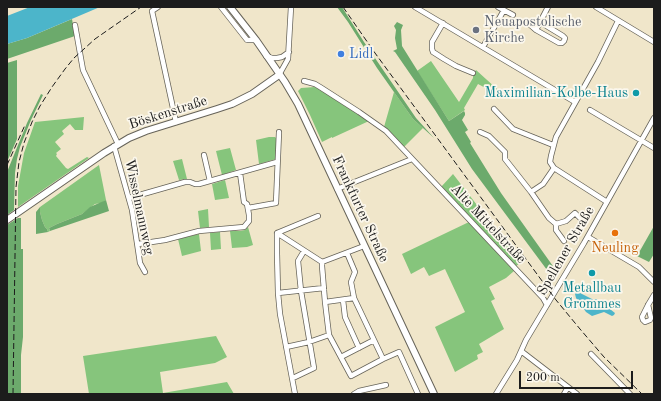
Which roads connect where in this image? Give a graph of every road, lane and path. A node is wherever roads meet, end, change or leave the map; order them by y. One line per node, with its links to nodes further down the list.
1 (158, 7): 29 (street)
2 (221, 7): 17 (street, Frankfurter Straße)
3 (230, 7): 17 (main road, Frankfurter Straße)
4 (291, 7): 20 (street)
5 (416, 7): 13 (street)
6 (498, 7): 9 (street)
7 (548, 7): 12 (street)
8 (596, 7): 11 (street)
9 (504, 10): 10 (street); 19 (street)
10 (513, 15)
11 (618, 21): 18 (street); 25 (street)
12 (540, 22): 16 (street); 16 (street)
13 (443, 23): 19 (street); 22 (street)
14 (528, 23): 16 (street)
15 (75, 25): 33 (street, Wisselmannweg)
16 (536, 30)
17 (256, 40): 21 (main road, Frankfurter Straße)
18 (654, 42)
19 (483, 46): 25 (street)
20 (288, 52): 21 (street); 23 (street)
21 (266, 56): 23 (main road, Frankfurter Straße)
22 (473, 73)
23 (279, 75): 29 (main road, Böskenstraße); 42 (main road, Frankfurter Straße)
24 (304, 81): 37 (street, Alte Mittelstraße)
25 (575, 102): 34 (street)
26 (494, 109): 34 (street)
27 (590, 110): 32 (street)
28 (654, 118): 32 (street, Spellener Straße)
29 (176, 122): 33 (main road, Böskenstraße)
30 (279, 132): 38 (street)
31 (480, 132): 43 (street)
32 (641, 141): 35 (street); 45 (street, Spellener Straße)
33 (116, 145): 44 (street, Wisselmannweg); 48 (main road, Böskenstraße)
34 (553, 145): 39 (street)
35 (654, 148)
36 (204, 156): 41 (street)
37 (412, 159): 42 (street); 68 (street, Alte Mittelstraße)
38 (277, 162): 40 (street); 46 (street)
39 (554, 168): 43 (street); 45 (street)
40 (240, 173): 41 (street); 46 (street)
41 (210, 181): 44 (street)
42 (337, 189): 55 (main road, Frankfurter Straße)
43 (531, 192): 49 (street)
44 (129, 198): 54 (street, Wisselmannweg)
45 (607, 202): 52 (street, Spellener Straße)
46 (248, 208): 54 (street)
47 (318, 216): 51 (street)
48 (7, 220)
49 (556, 224): 50 (street); 53 (street)
50 (578, 230)
51 (277, 233): 56 (street); 63 (street)
52 (588, 237): 60 (street); 68 (street, Spellener Straße)
53 (564, 241)
54 (138, 244): 59 (street, Wisselmannweg)
55 (364, 246): 57 (street); 85 (main road, Frankfurter Straße)
56 (304, 251): 58 (street); 62 (street)
57 (347, 253): 58 (street); 65 (street)
58 (322, 262): 61 (street)
59 (145, 272)
60 (654, 282)
61 (324, 288): 62 (street); 67 (street)
62 (301, 291): 63 (street); 72 (street)
63 (278, 293): 73 (street)
64 (654, 296): 69 (street)
65 (354, 298): 66 (street); 71 (street)
66 (343, 300): 67 (street); 74 (street)
67 (325, 302): 70 (street)
68 (547, 305): 75 (street, Spellener Straße)
69 (648, 305)
70 (329, 335): 72 (street); 77 (street)
71 (374, 340): 74 (street); 78 (street)
72 (309, 342): 73 (street); 79 (street)
73 (286, 347): 79 (street)
74 (360, 348): 77 (street)
75 (521, 351): 81 (street); 86 (street, Spellener Straße)
76 (591, 354): 89 (street)
77 (341, 357): 78 (street)
78 (383, 359): 84 (street)
79 (292, 378): 82 (street)
80 (386, 386): 83 (street)
81 (568, 387): 87 (street); 88 (street)
82 (295, 394)
83 (354, 394)
84 (418, 394)
85 (434, 394)
86 (496, 394)
87 (564, 394)
88 (577, 394)
89 (630, 394)

